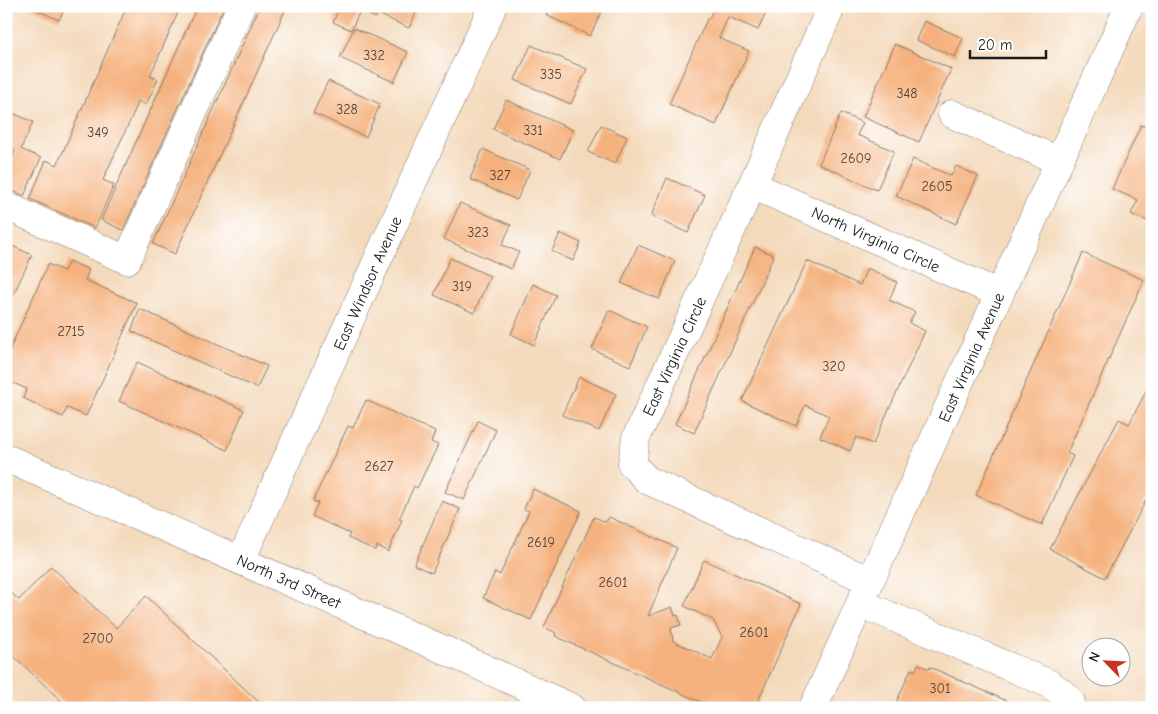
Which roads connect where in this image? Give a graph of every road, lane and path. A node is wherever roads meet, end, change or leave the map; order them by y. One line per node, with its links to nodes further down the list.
1 (241, 6): 8 (street)
2 (493, 6): 11 (street, East Windsor Avenue)
3 (830, 6): 7 (street, East Virginia Circle)
4 (1129, 6): 6 (street, East Virginia Avenue)
5 (952, 114): 6 (street)
6 (1059, 161): 9 (street, East Virginia Avenue)
7 (752, 185): 9 (street, North Virginia Circle); 12 (street, East Virginia Circle)
8 (6, 206)
9 (1000, 294): 12 (street, East Virginia Avenue)
10 (6, 458): 11 (street, North 3rd Street)
11 (241, 560): 13 (street, North 3rd Street)
12 (865, 592): 14 (street, East Virginia Avenue); 15 (street)
13 (572, 708)
14 (813, 708)
15 (1070, 708)

